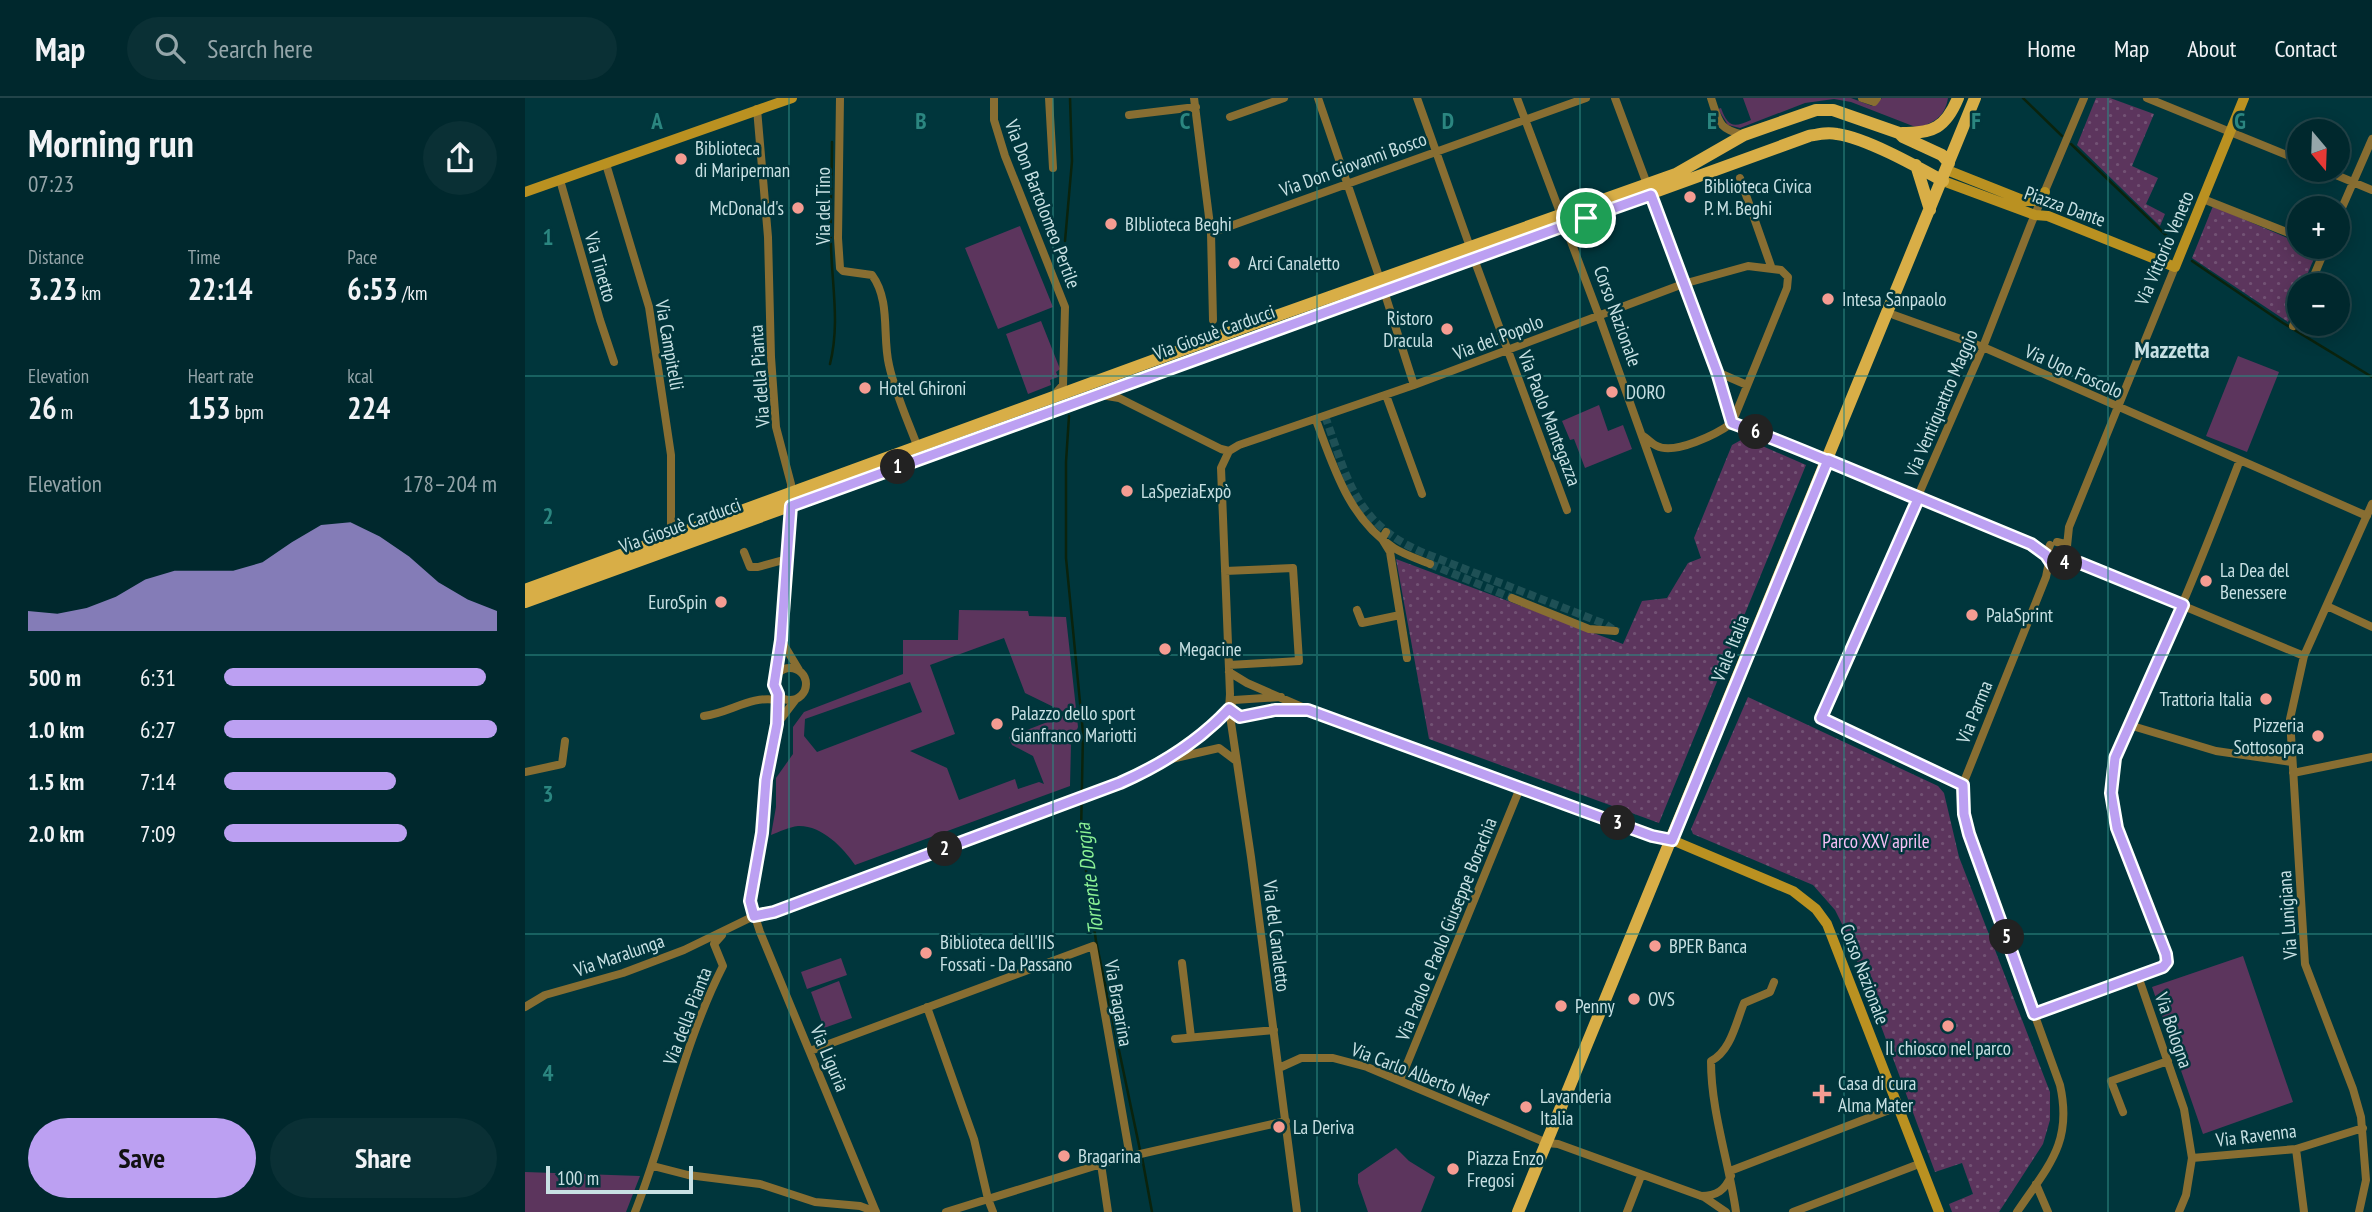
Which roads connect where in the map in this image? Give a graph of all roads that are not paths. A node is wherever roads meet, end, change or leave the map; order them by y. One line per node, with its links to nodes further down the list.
1 (792, 98): 20 (street)
2 (840, 98): 71 (street, Via del Tino)
3 (994, 98): 66 (street, Via Don Bartolomeo Pertile)
4 (1049, 98): 32 (street)
5 (1284, 98): 22 (street)
6 (1318, 98): 37 (street)
7 (1417, 98): 28 (street, Via Paolo Mantegazza)
8 (1517, 98): 23 (street, Corso Nazionale)
9 (1586, 98): 23 (street, Via Don Giovanni Bosco)
10 (1615, 98): 39 (street)
11 (1711, 98): 26 (street)
12 (1862, 98): 13 (street)
13 (1877, 98)
14 (1958, 98): 25 (main road, Via Giosuè Carducci)
15 (1975, 98): 33 (main road, Viale Italia)
16 (2084, 98): 42 (street, Via Ventiquattro Maggio)
17 (2147, 98): 24 (street)
18 (2244, 98): 24 (street, Via Vittorio Veneto)
19 (1195, 102): 21 (street); 49 (street)
20 (757, 109): 30 (street); 76 (street, Via della Pianta)
21 (1129, 115)
22 (1230, 117)
23 (1525, 120): 28 (street, Via Don Giovanni Bosco); 47 (street, Corso Nazionale)
24 (2231, 131): 29 (street); 44 (street, Via Vittorio Veneto)
25 (1899, 133): 26 (main road, Via Giosuè Carducci); 33 (main road, Via Giosuè Carducci)
26 (1744, 135): 39 (main road, Via Giosuè Carducci)
27 (2372, 139): 38 (street)
28 (1436, 151): 37 (street, Via Don Giovanni Bosco); 50 (street, Via Paolo Mantegazza)
29 (2287, 155)
30 (606, 164): 35 (street); 83 (street, Via Campitelli)
31 (1916, 165): 33 (main road, Via Giosuè Carducci); 39 (main road, Via Giosuè Carducci); 45 (main road)
32 (1053, 168)
33 (1946, 172): 42 (street, Piazza Dante); 45 (main road, Viale Italia); 46 (street, Piazza Dante)
34 (1740, 178): 52 (street)
35 (560, 180): 41 (street); 60 (street, Via Tinetto)
36 (2350, 181): 38 (street)
37 (1348, 182): 49 (street, Via Don Giovanni Bosco); 54 (street)
38 (2353, 182): 40 (street); 43 (street)
39 (1649, 189): 47 (main road, Via Giosuè Carducci); 53 (street)
40 (2372, 190)
41 (525, 192)
42 (2045, 192): 46 (street, Via Ventiquattro Maggio)
43 (2347, 196)
44 (2203, 199): 48 (street); 51 (street, Via Vittorio Veneto)
45 (1930, 210): 73 (main road, Viale Italia)
46 (2035, 215): 51 (street, Piazza Dante); 58 (street, Via Ventiquattro Maggio)
47 (1563, 220): 50 (main road, Via Giosuè Carducci); 56 (street, Corso Nazionale)
48 (2287, 232)
49 (1211, 233): 57 (street)
50 (1472, 253): 54 (main road, Via Giosuè Carducci); 59 (street, Via Paolo Mantegazza)
51 (2175, 267): 67 (street, Via Vittorio Veneto)
52 (1777, 270): 53 (street, Via del Popolo); 63 (street)
53 (1683, 284): 56 (street, Via del Popolo); 61 (street)
54 (1382, 285): 62 (street); 64 (main road, Via Giosuè Carducci); 66 (main road, Via Giosuè Carducci)
55 (1894, 315): 58 (street, Via Ugo Foscolo)
56 (1599, 316): 59 (street, Via del Popolo); 70 (street, Corso Nazionale)
57 (1213, 320)
58 (1983, 347): 67 (street, Via Ugo Foscolo); 77 (street, Via Ventiquattro Maggio)
59 (1507, 350): 62 (street, Via del Popolo); 80 (street, Via Paolo Mantegazza)
60 (614, 362)
61 (1717, 372): 63 (street); 69 (street)
62 (1414, 385): 65 (street, Via del Popolo)
63 (1747, 385): 69 (street)
64 (1094, 395): 72 (street); 76 (main road, Via Giosuè Carducci)
65 (1386, 395): 68 (street, Via del Popolo); 75 (street)
66 (1050, 400): 71 (main road, Via Giosuè Carducci)
67 (2116, 407): 74 (street, Via Ugo Foscolo); 82 (street, Via Vittorio Veneto)
68 (1316, 420): 72 (street, Via del Popolo); 84 (street)
69 (1732, 423): 70 (street); 73 (street)
70 (1643, 436): 79 (street, Corso Nazionale)
71 (918, 448): 76 (main road, Via Giosuè Carducci)
72 (1229, 451): 93 (street, Via del Canaletto)
73 (1828, 460): 77 (street); 126 (main road, Viale Italia)
74 (2240, 460): 81 (street, Via Ugo Foscolo); 97 (street)
75 (1422, 494)
76 (791, 499): 83 (main road, Via Giosuè Carducci); 89 (street, Via della Pianta); 96 (main road, Via Giosuè Carducci)
77 (1918, 499): 86 (street); 124 (street, Via Ventiquattro Maggio)
78 (2372, 504): 81 (street, Via Lunigiana)
79 (1668, 509)
80 (1567, 510)
81 (2367, 516): 98 (street, Via Lunigiana)
82 (2069, 527): 85 (street, Via Vittorio Veneto); 87 (street, Via Vittorio Veneto)
83 (671, 536): 94 (main road, Via Giosuè Carducci)
84 (1384, 536): 92 (street); 100 (street)
85 (2054, 543): 86 (street); 87 (street); 90 (street, Via Vittorio Veneto)
86 (2031, 544): 90 (street)
87 (2068, 549): 90 (street); 91 (street)
88 (744, 552): 89 (street)
89 (787, 559): 103 (street, Via della Pianta)
90 (2055, 561): 91 (street); 124 (street, Via Parma)
91 (2080, 563): 97 (street)
92 (1430, 564)
93 (1225, 571): 106 (street, Via del Canaletto); 106 (street)
94 (525, 590)
95 (1512, 598): 102 (street)
96 (525, 602)
97 (2183, 605): 104 (street); 116 (street, Via Bologna)
98 (2327, 606): 101 (street); 104 (street, Via Lunigiana)
99 (1357, 610): 100 (street)
100 (1400, 615): 105 (street)
101 (2372, 627)
102 (1615, 631)
103 (781, 640): 107 (street); 108 (street, Via della Pianta)
104 (2304, 656): 121 (street, Via Lunigiana)
105 (1407, 658)
106 (1229, 668): 110 (street); 112 (street, Via del Canaletto)
107 (800, 672): 108 (street); 111 (street)
108 (776, 676): 109 (street)
109 (778, 697): 111 (street); 114 (street); 115 (street)
110 (1281, 697): 112 (street); 113 (street)
111 (796, 699): 115 (street)
112 (1229, 709): 113 (street); 119 (street, Via del Canaletto); 120 (street)
113 (1308, 710): 125 (street)
114 (704, 716)
115 (777, 724): 127 (street)
116 (2129, 725): 121 (street); 130 (street, Via Bologna)
117 (565, 741): 122 (street)
118 (2372, 757): 123 (street)
119 (1235, 760): 120 (street); 135 (street, Via del Canaletto)
120 (1162, 762): 127 (street)
121 (2292, 762): 123 (street, Via Lunigiana)
122 (525, 772)
123 (2293, 773): 145 (street, Via Lunigiana)
124 (1963, 785): 134 (street, Via Parma)
125 (1520, 788): 126 (street); 141 (street, Via Paolo e Paolo Giuseppe Borachia)
126 (1672, 840): 142 (street, Corso Nazionale); 146 (main road, Viale Italia)
127 (754, 916): 128 (street); 138 (street, Via Liguria)
128 (724, 932): 132 (street, Via Maralunga); 152 (street, Via della Pianta)
129 (1182, 963): 136 (street)
130 (2138, 976): 134 (street); 139 (street, Via Bologna)
131 (1774, 982): 153 (street)
132 (525, 1007)
133 (927, 1007): 138 (street, Via Bragarina); 148 (street, Via Bragarina); 157 (street)
134 (2034, 1014): 155 (street, Via Parma)
135 (1274, 1030): 136 (street); 140 (street, Via del Canaletto)
136 (1191, 1037): 137 (street)
137 (1175, 1039)
138 (810, 1051): 160 (street, Via Liguria)
139 (2168, 1062): 143 (street); 149 (street, Via Bologna)
140 (1279, 1068): 141 (street, Via Carlo Alberto Naef); 144 (street, Via del Canaletto)
141 (1400, 1081): 146 (street, Via Carlo Alberto Naef)
142 (1898, 1107): 151 (street, Corso Nazionale); 153 (street)
143 (2123, 1112)
144 (1286, 1121): 148 (street); 164 (street, Via del Canaletto)
145 (2363, 1128): 147 (street, Via Ravenna); 174 (street, Via Lunigiana)
146 (1547, 1143): 154 (street, Via Carlo Alberto Naef); 165 (main road, Viale Italia)
147 (2296, 1149): 149 (street, Via Ravenna); 173 (street)
148 (1130, 1157): 150 (street)
149 (2192, 1158): 172 (street, Via Bologna)
150 (1101, 1164): 157 (street); 163 (street)
151 (1919, 1164): 158 (street, Corso Nazionale); 169 (street)
152 (653, 1166): 159 (street, Via della Pianta); 160 (street)
153 (1730, 1174): 156 (street); 168 (street)
154 (1641, 1176): 156 (street, Via Carlo Alberto Naef); 166 (street)
155 (2036, 1184): 170 (street, Via Parma); 171 (street)
156 (1702, 1196): 167 (street, Via Carlo Alberto Naef)
157 (988, 1199): 161 (street); 162 (street)
158 (1937, 1210)
159 (635, 1212)
160 (876, 1212)
161 (946, 1212)
162 (993, 1212)
163 (1108, 1212)
164 (1297, 1212)
165 (1518, 1212)
166 (1627, 1212)
167 (1725, 1212)
168 (1736, 1212)
169 (1793, 1212)
170 (2017, 1212)
171 (2048, 1212)
172 (2179, 1212)
173 (2304, 1212)
174 (2359, 1212)

